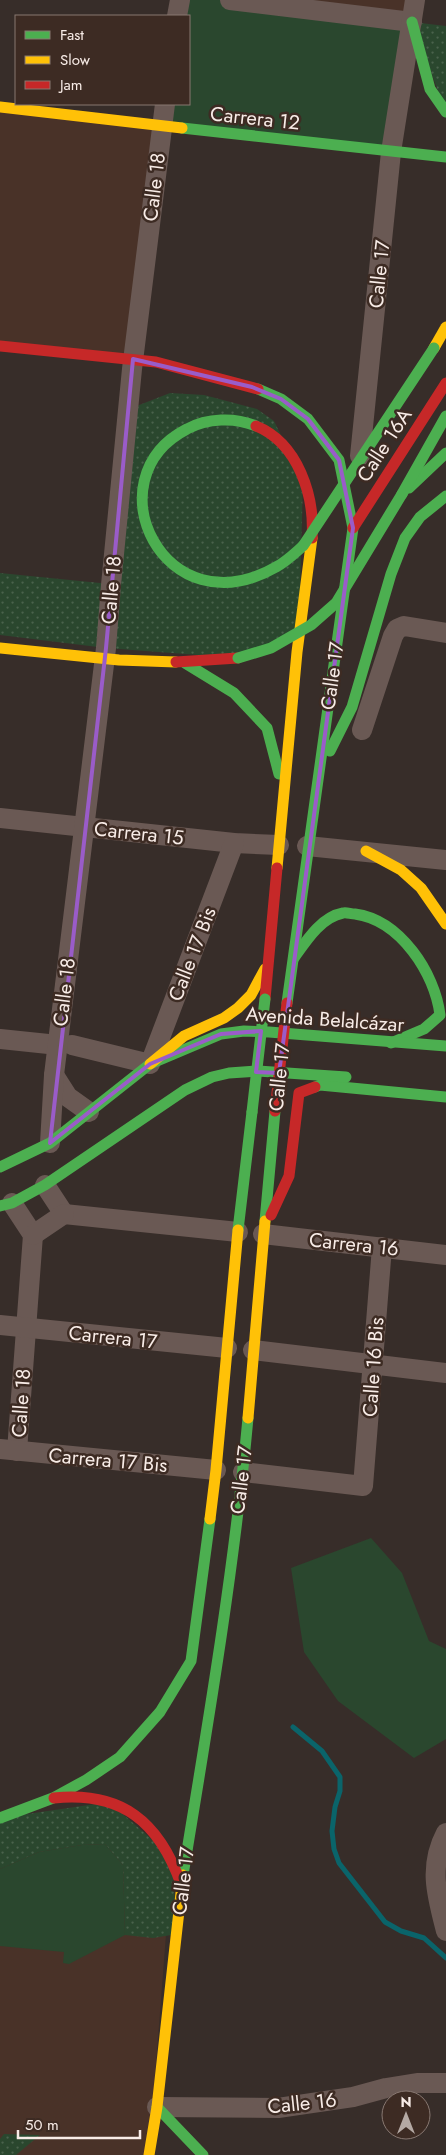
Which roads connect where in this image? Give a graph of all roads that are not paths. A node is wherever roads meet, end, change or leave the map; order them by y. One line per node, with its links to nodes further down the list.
1 (180, 0): 4 (street)
2 (230, 0): 5 (street)
3 (414, 0): 5 (street, Calle 17)
4 (177, 15)
5 (412, 22): 8 (main road); 10 (street, Calle 17)
6 (164, 105): 9 (street, Calle 18)
7 (0, 107): 9 (main road, Carrera 12)
8 (446, 112)
9 (161, 126): 10 (main road, Carrera 12); 14 (street, Calle 18)
10 (390, 152): 11 (main road, Carrera 12); 20 (street, Calle 17)
11 (446, 157)
12 (446, 327): 30 (main road, Calle 17, bridge)
13 (0, 346): 14 (main road)
14 (133, 359): 20 (main road); 23 (street, Calle 18)
15 (446, 383): 20 (main road, Calle 16A)
16 (446, 416): 18 (main road)
17 (446, 453): 18 (main road)
18 (402, 494): 24 (main road, bridge)
19 (446, 496): 26 (main road)
20 (353, 528): 26 (main road, Calle 17)
21 (446, 633): 25 (street)
22 (0, 648): 23 (main road)
23 (104, 660): 24 (main road); 28 (street, Calle 18)
24 (185, 663): 30 (main road)
25 (362, 730)
26 (318, 773): 31 (main road, Calle 17)
27 (0, 818): 28 (street, Carrera 15)
28 (84, 827): 29 (street, Carrera 15); 39 (street, Calle 18)
29 (234, 843): 30 (street, Carrera 15); 41 (street, Calle 17 Bis)
30 (279, 845): 35 (main road, Calle 17)
31 (307, 846): 32 (street); 36 (main road, Calle 17)
32 (366, 851): 33 (street); 34 (main road)
33 (446, 860)
34 (446, 924)
35 (272, 954): 41 (main road); 50 (main road, Calle 17, bridge)
36 (291, 964): 38 (main road); 51 (main road, Calle 17, bridge)
37 (0, 1039): 39 (street)
38 (391, 1043): 40 (main road, Avenida Belalcázar); 41 (main road, Avenida Belalcázar)
39 (65, 1045): 41 (street); 42 (street, Calle 18)
40 (446, 1046)
41 (150, 1064): 44 (main road, Avenida Belalcázar)
42 (54, 1075): 44 (street); 45 (street, Calle 18)
43 (443, 1090): 47 (main road); 51 (main road)
44 (89, 1112): 45 (main road, Avenida Belalcázar)
45 (50, 1143): 46 (main road, Avenida Belalcázar)
46 (0, 1167)
47 (45, 1185): 48 (main road); 49 (street)
48 (6, 1204): 52 (street)
49 (64, 1214): 50 (street); 52 (street)
50 (238, 1232): 57 (main road, Calle 17)
51 (262, 1234): 53 (street, Carrera 16); 58 (main road, Calle 17)
52 (33, 1235): 56 (street, Calle 18)
53 (382, 1248): 54 (street, Carrera 16); 59 (street, Calle 16 Bis)
54 (446, 1255)
55 (0, 1324): 56 (street, Carrera 17)
56 (26, 1327): 57 (street, Carrera 17); 61 (street, Calle 18)
57 (227, 1348): 62 (main road, Calle 17)
58 (253, 1350): 59 (street); 63 (main road, Calle 17)
59 (373, 1365): 60 (street); 63 (street, Calle 16 Bis)
60 (446, 1373)
61 (9, 1450): 62 (street, Carrera 17 Bis)
62 (216, 1470): 64 (main road, Calle 17)
63 (243, 1472): 67 (main road, Calle 17)
64 (53, 1798): 65 (main road, Calle 17); 67 (main road)
65 (0, 1818)
66 (446, 1833): 68 (street)
67 (181, 1884): 70 (main road, Calle 17)
68 (446, 1931)
69 (446, 2083): 70 (street, Calle 16)
70 (157, 2107): 71 (main road, Calle 17); 72 (main road)
71 (149, 2155)
72 (203, 2155)

